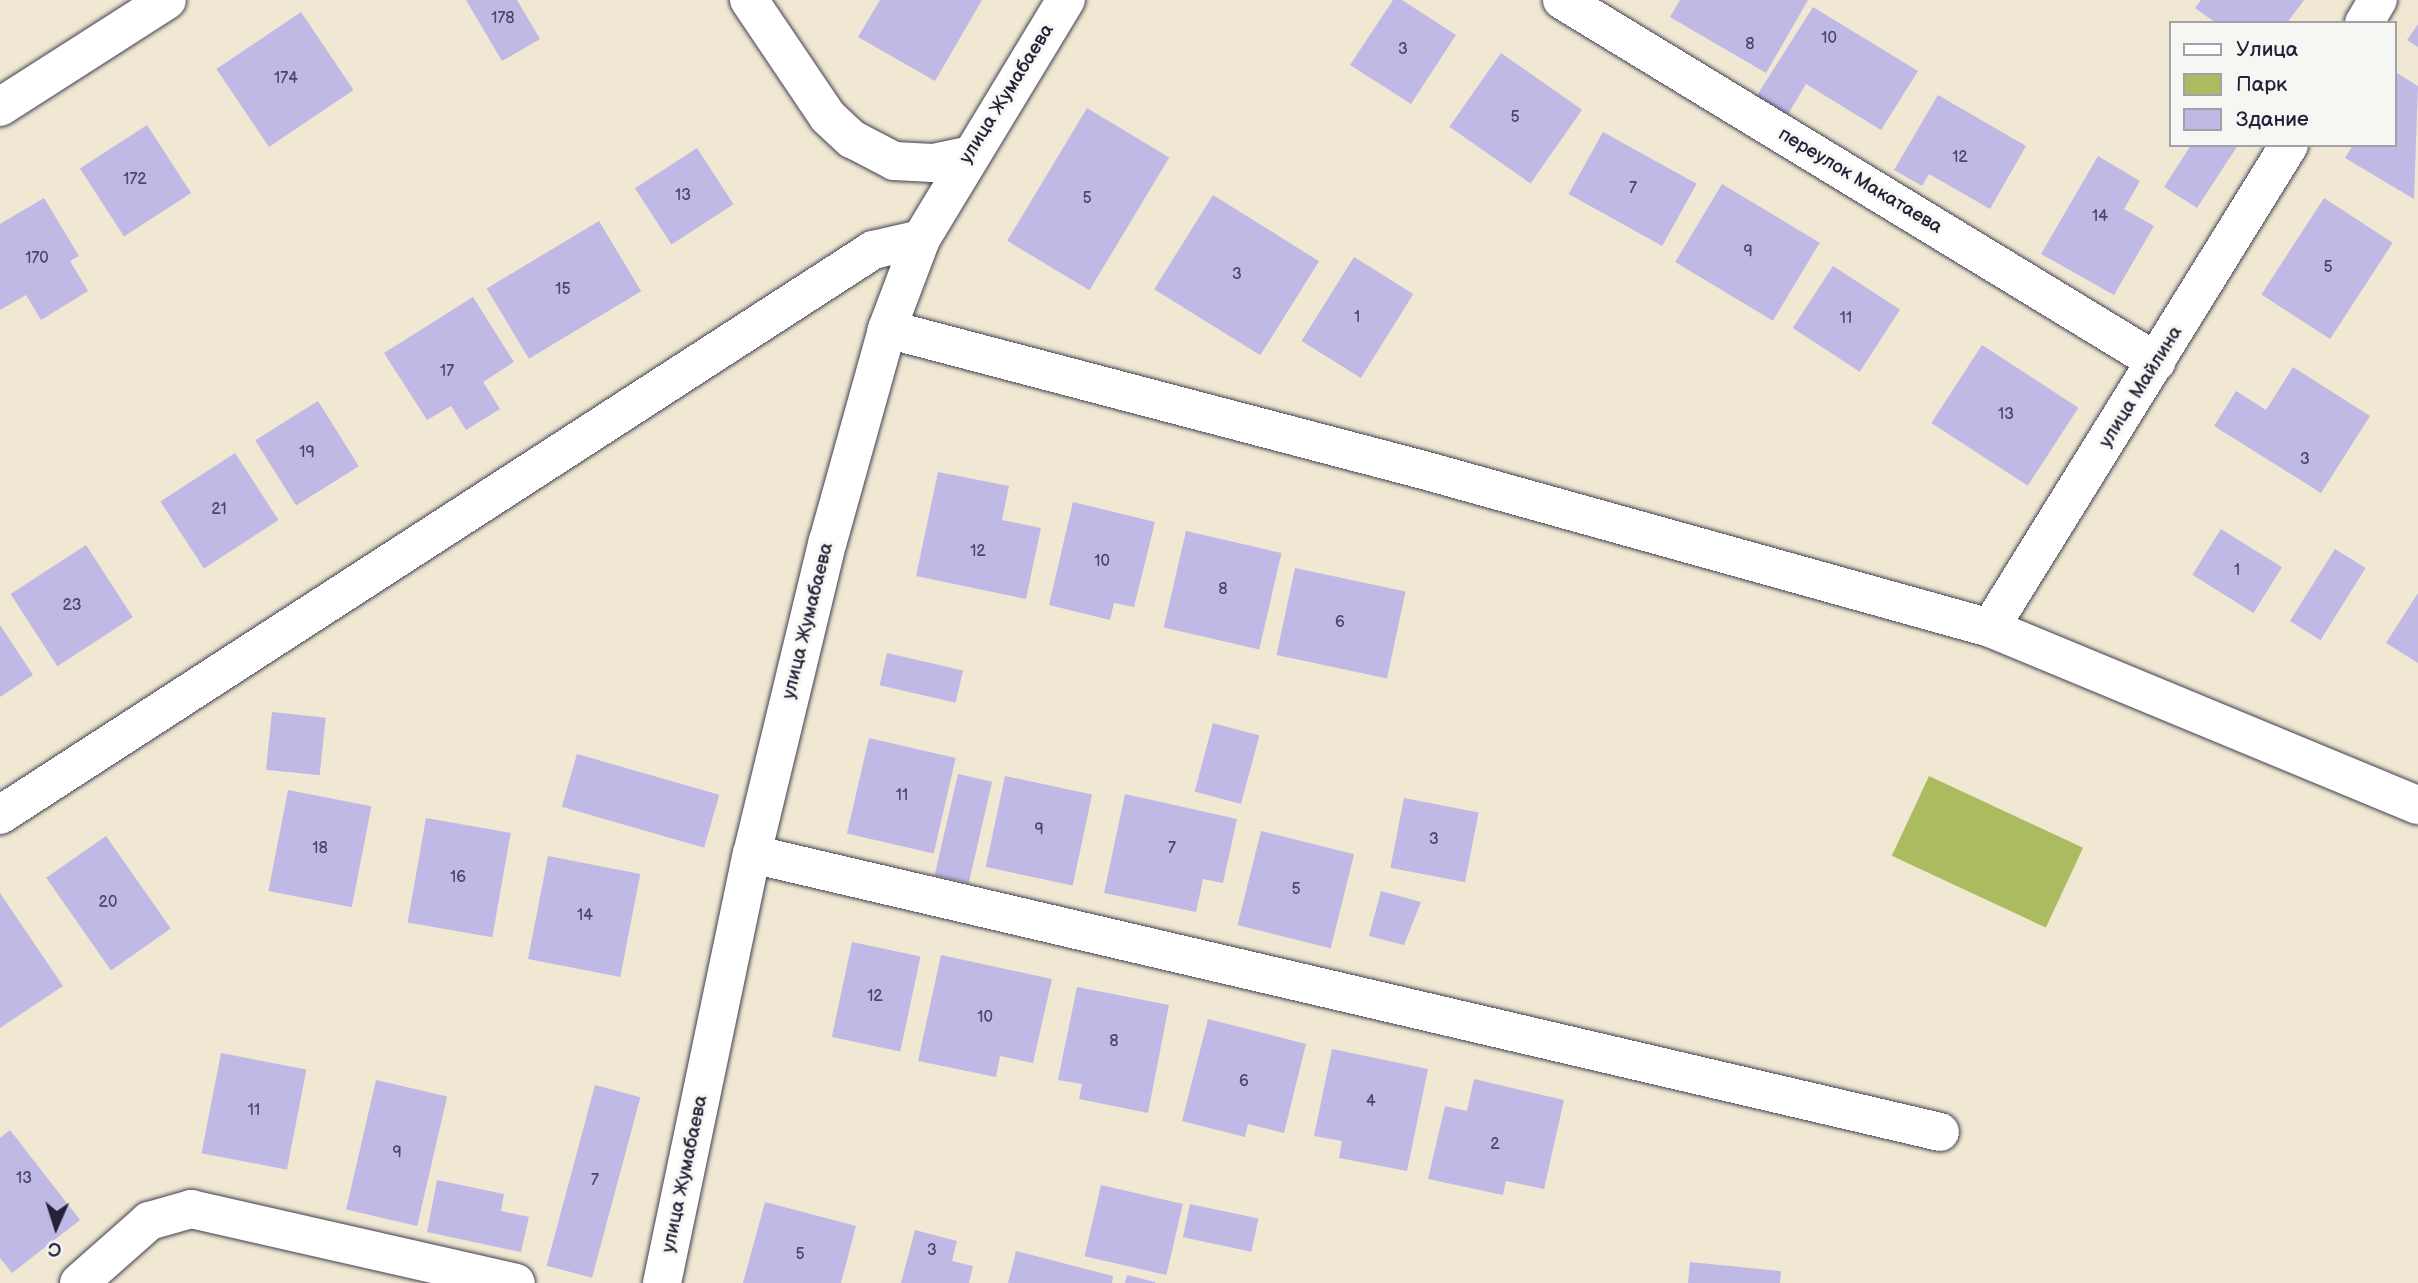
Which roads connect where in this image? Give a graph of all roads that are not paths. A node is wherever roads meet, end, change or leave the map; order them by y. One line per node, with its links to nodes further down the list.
1 (167, 0): 7 (street)
2 (749, 0): 9 (street)
3 (1066, 0): 9 (street, улица Жумабаева)
4 (1562, 0): 12 (street, переулок Макатаева)
5 (2378, 0): 6 (street)
6 (2365, 21)
7 (0, 107)
8 (2289, 147): 12 (street, улица Майлина)
9 (967, 156): 10 (street, улица Жумабаева)
10 (921, 239): 11 (street, улица Жумабаева); 15 (street)
11 (887, 329): 13 (street); 16 (street, улица Жумабаева)
12 (2158, 362): 13 (street, улица Майлина)
13 (1990, 628): 14 (street)
14 (2418, 805)
15 (0, 815)
16 (752, 854): 17 (street); 20 (street, улица Жумабаева)
17 (1940, 1132)
18 (79, 1283): 19 (street)
19 (516, 1283)
20 (662, 1283)

